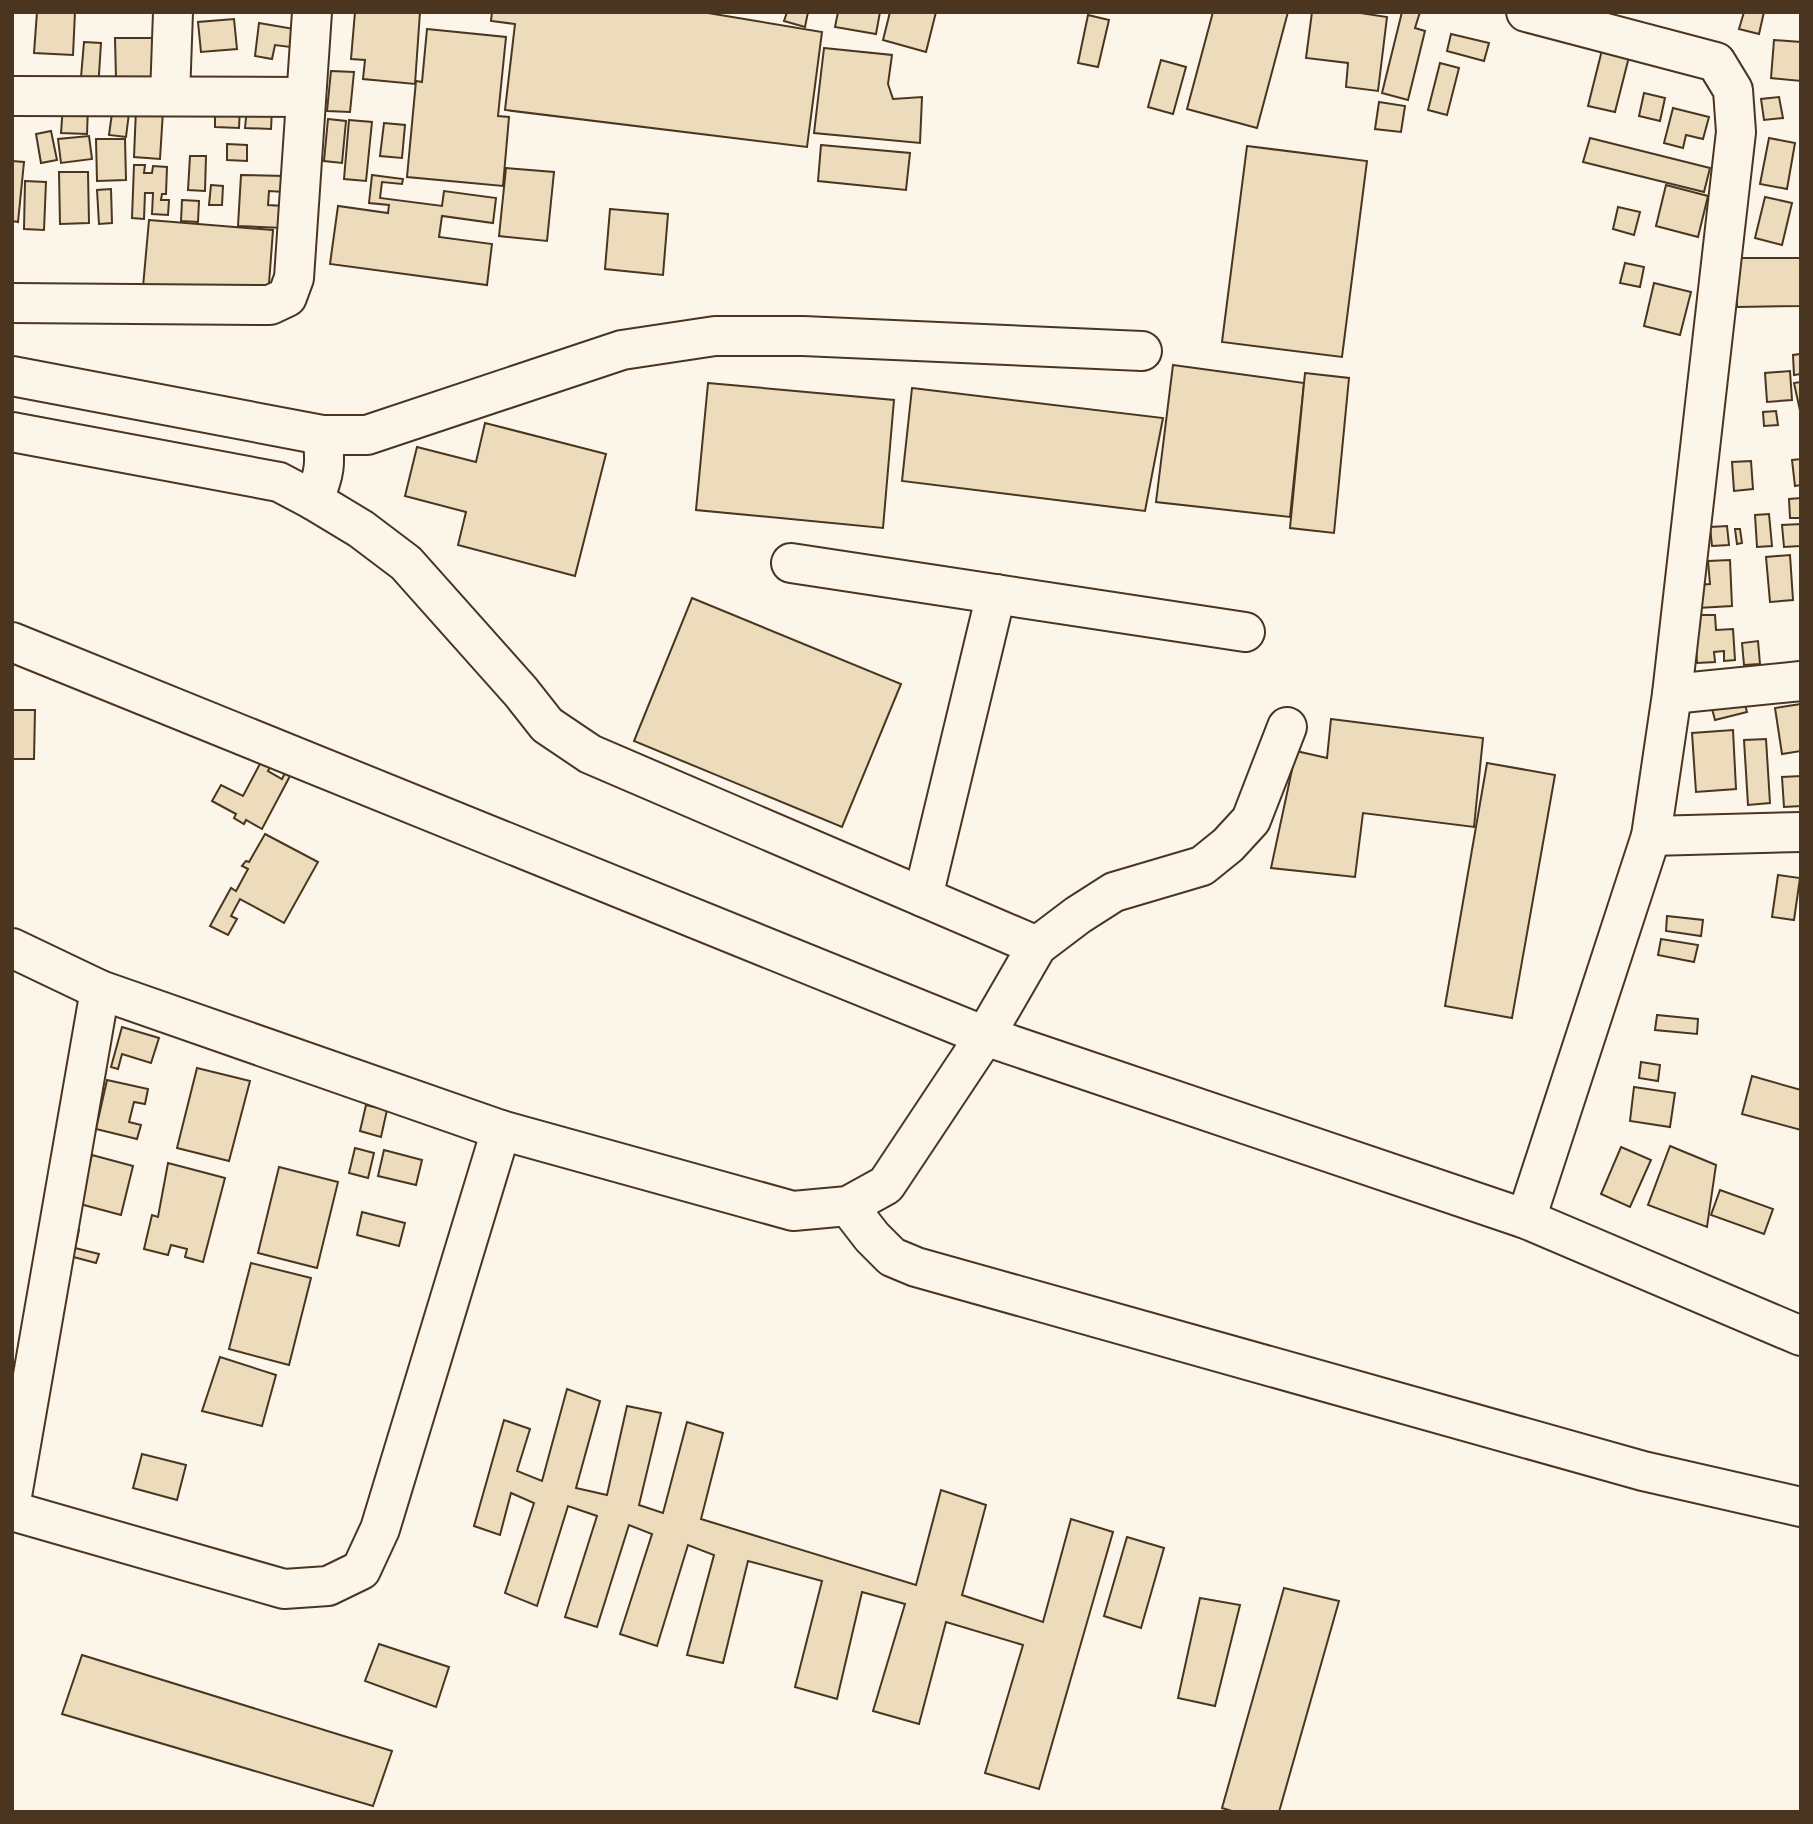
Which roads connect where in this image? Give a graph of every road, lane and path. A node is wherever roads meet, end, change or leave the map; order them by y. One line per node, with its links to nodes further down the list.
1 (173, 12): 5 (street)
2 (312, 12): 6 (street)
3 (1527, 12): 18 (street)
4 (12, 96): 5 (street)
5 (170, 96): 6 (street)
6 (306, 97): 7 (street)
7 (12, 303)
8 (1142, 351): 11 (street)
9 (12, 376): 11 (street)
10 (12, 432): 12 (street)
11 (323, 435): 12 (street)
12 (313, 500): 22 (street)
13 (791, 563): 14 (street)
14 (996, 594): 15 (street); 22 (street)
15 (1245, 632)
16 (12, 642): 26 (street)
17 (1801, 681): 18 (street)
18 (1672, 694): 21 (street)
19 (1287, 727): 23 (street)
20 (1801, 832): 21 (street)
21 (1651, 836): 29 (street)
22 (923, 897): 23 (street)
23 (1037, 946): 26 (street)
24 (12, 948): 25 (street)
25 (100, 990): 27 (street); 31 (street)
26 (985, 1036): 28 (street); 29 (street)
27 (500, 1130): 28 (street); 33 (street)
28 (848, 1206): 32 (street)
29 (1526, 1219): 30 (street)
30 (1801, 1336)
31 (12, 1496)
32 (1801, 1507)
33 (12, 1511)

